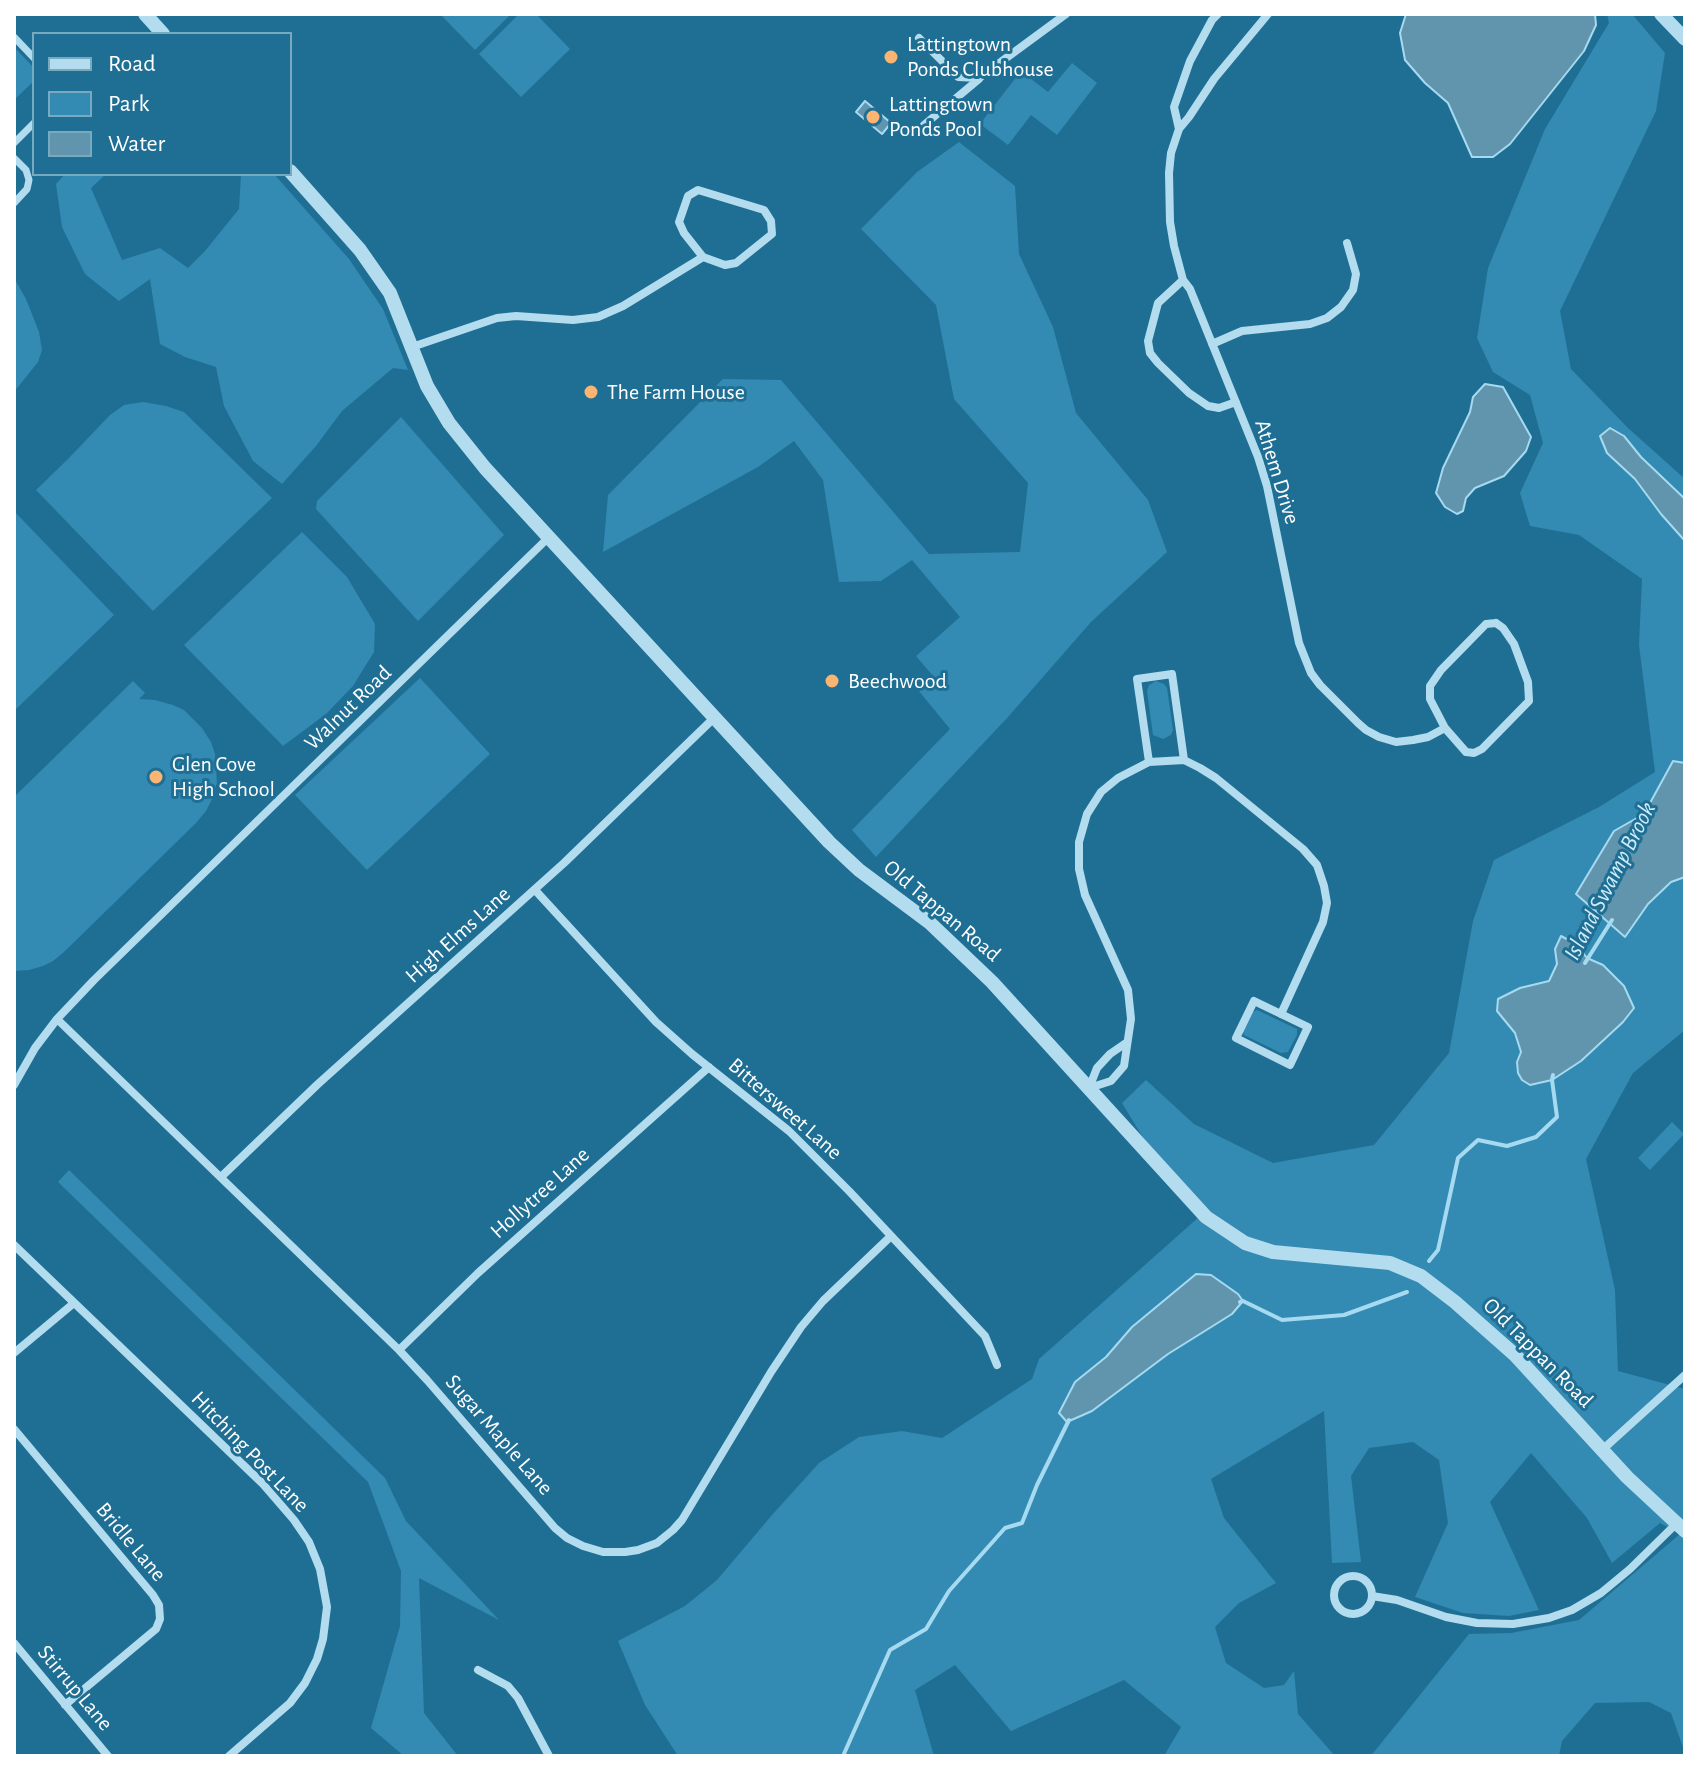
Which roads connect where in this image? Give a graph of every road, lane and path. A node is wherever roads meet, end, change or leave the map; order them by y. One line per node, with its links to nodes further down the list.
1 (145, 14): 6 (street)
2 (1066, 14): 11 (street)
3 (1218, 14): 14 (street, Athem Drive)
4 (1268, 14): 14 (street, Athem Drive)
5 (1661, 14): 9 (street)
6 (161, 32)
7 (14, 37): 10 (street)
8 (919, 38): 11 (street)
9 (1685, 39)
10 (32, 56)
11 (979, 78): 13 (street)
12 (32, 125): 15 (street)
13 (924, 125)
14 (1179, 129): 21 (street, Athem Drive)
15 (14, 143)
16 (14, 158): 18 (street)
17 (292, 173): 23 (street, Old Tappan Road)
18 (14, 203)
19 (1347, 243): 22 (street)
20 (703, 257): 20 (street); 23 (street)
21 (1183, 280): 22 (street, Athem Drive); 24 (street)
22 (1212, 344): 24 (street, Athem Drive)
23 (412, 347): 25 (street, Old Tappan Road)
24 (1236, 402): 27 (street, Athem Drive)
25 (549, 536): 26 (street, Old Tappan Road); 32 (street, Walnut Road)
26 (715, 716): 30 (street, High Elms Lane); 36 (street, Old Tappan Road)
27 (1445, 728): 27 (street)
28 (1184, 760): 29 (street); 29 (street); 31 (street)
29 (1149, 762): 33 (street)
30 (535, 890): 34 (street, Bittersweet Lane); 37 (street, High Elms Lane)
31 (1281, 1014): 31 (street)
32 (57, 1019): 35 (street, Walnut Road); 37 (street, Sugar Maple Lane)
33 (1126, 1043): 36 (street); 36 (street)
34 (709, 1067): 38 (street, Bittersweet Lane); 41 (street, Hollytree Lane)
35 (14, 1085)
36 (1089, 1088): 46 (street, Old Tappan Road)
37 (221, 1177): 41 (street, Sugar Maple Lane)
38 (891, 1236): 41 (street, Sugar Maple Lane); 43 (street, Bittersweet Lane)
39 (14, 1245): 40 (street, Hitching Post Lane)
40 (74, 1303): 42 (street); 53 (street, Hitching Post Lane)
41 (399, 1350)
42 (14, 1353)
43 (997, 1365)
44 (1685, 1375): 46 (street)
45 (14, 1429): 51 (street, Bridle Lane)
46 (1602, 1450): 47 (street, Old Tappan Road)
47 (1681, 1527): 48 (street)
48 (1372, 1596): 48 (street)
49 (14, 1643): 51 (street, Stirrup Lane)
50 (478, 1670): 54 (street)
51 (65, 1705): 52 (street, Stirrup Lane)
52 (108, 1756)
53 (229, 1756)
54 (549, 1756)

